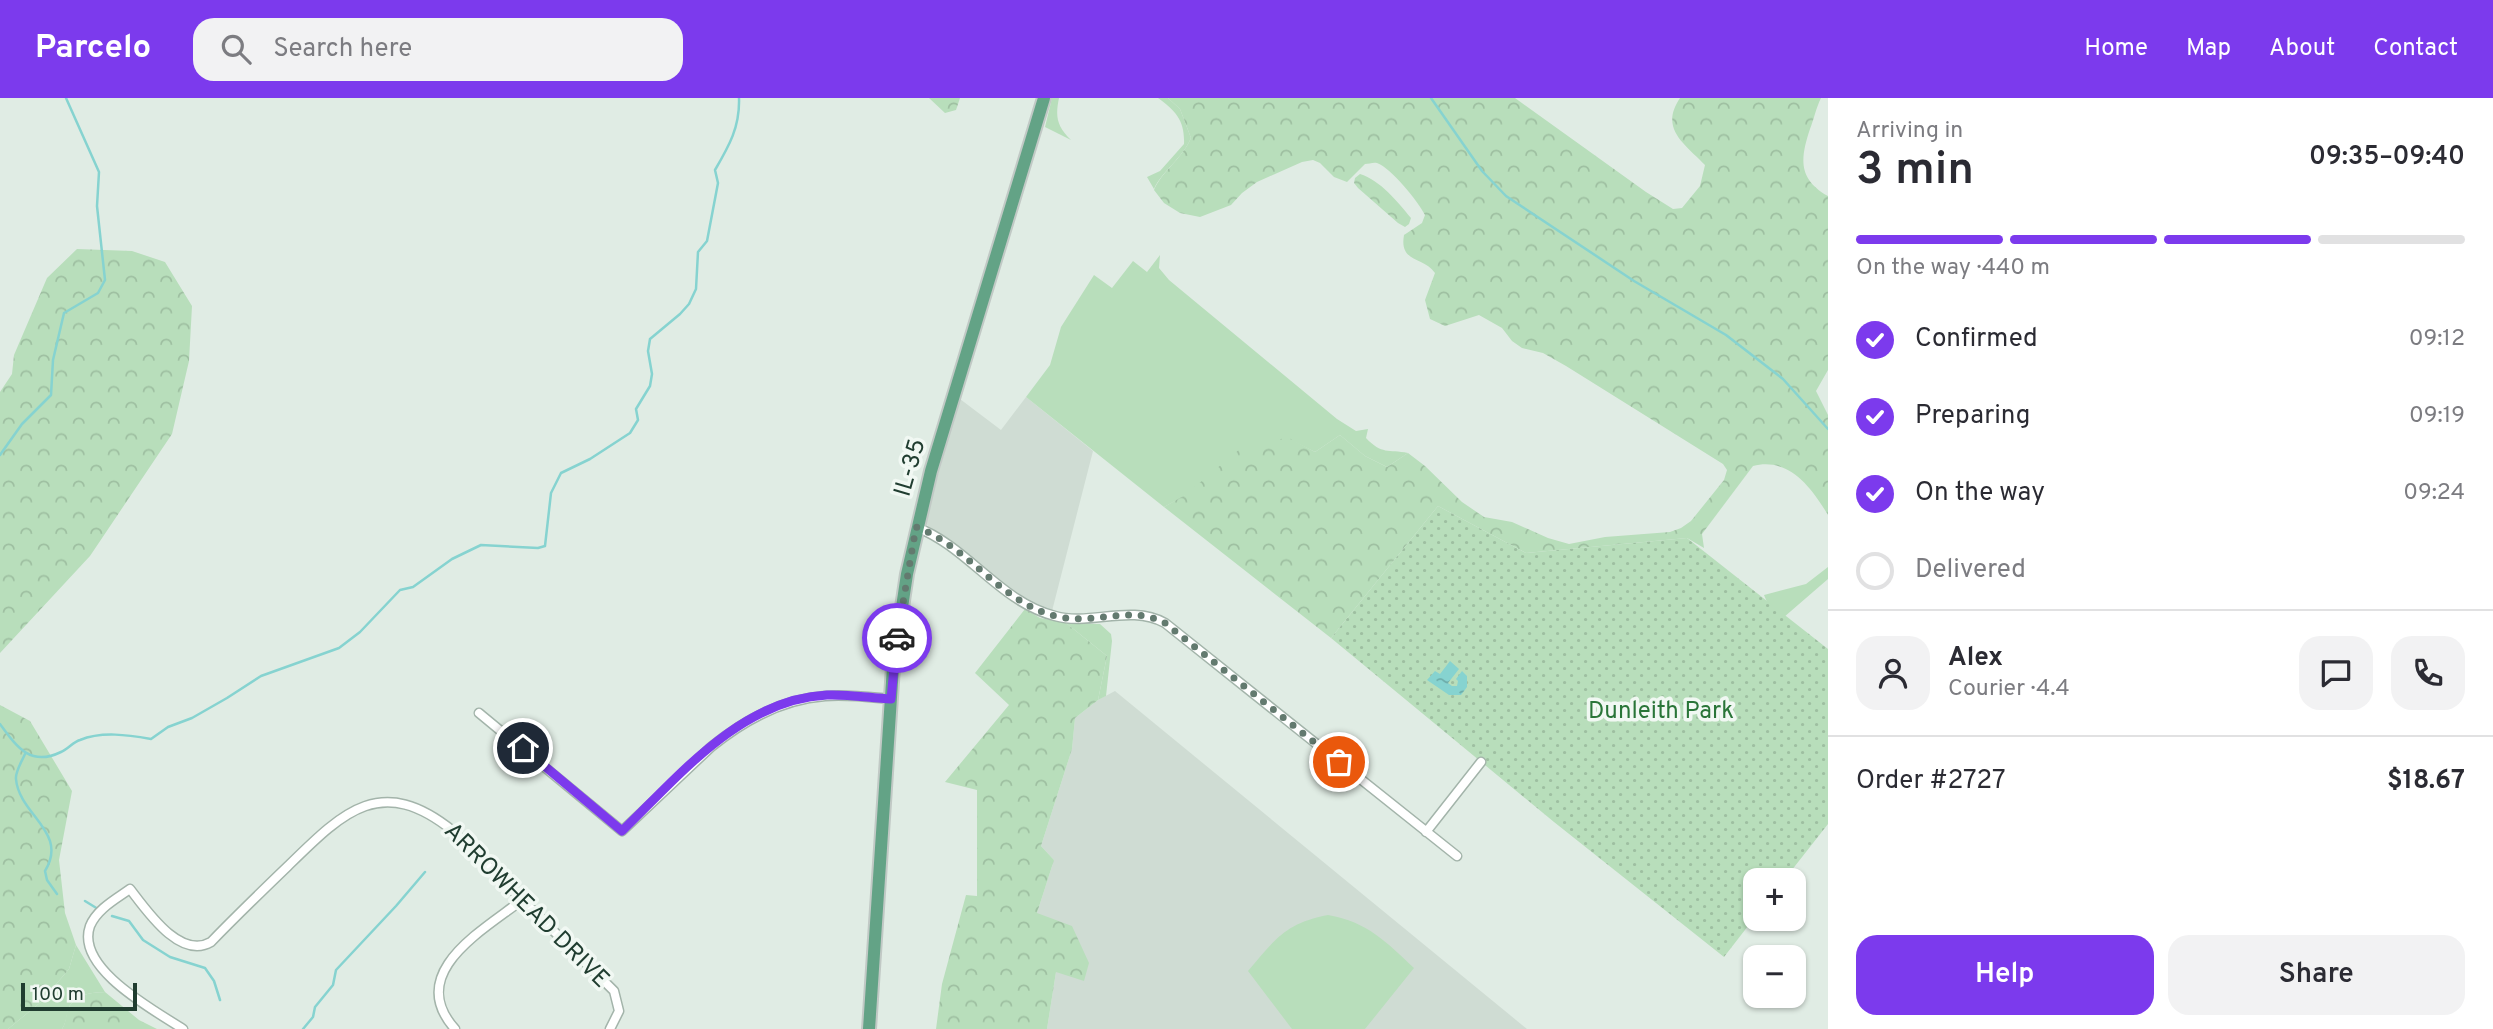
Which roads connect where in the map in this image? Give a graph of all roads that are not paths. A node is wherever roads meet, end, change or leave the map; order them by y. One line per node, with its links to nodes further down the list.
1 (1044, 98): 2 (main road, IL-35)
2 (916, 527): 3 (main road, IL-35); 6 (street)
3 (891, 699): 4 (street); 12 (main road, IL-35)
4 (480, 713)
5 (1481, 762): 6 (street)
6 (1426, 832): 7 (street)
7 (1457, 856)
8 (522, 900): 9 (street, ARROWHEAD DRIVE); 10 (street); 11 (street, ARROWHEAD DRIVE)
9 (183, 1029)
10 (455, 1029)
11 (610, 1029)
12 (869, 1029)

